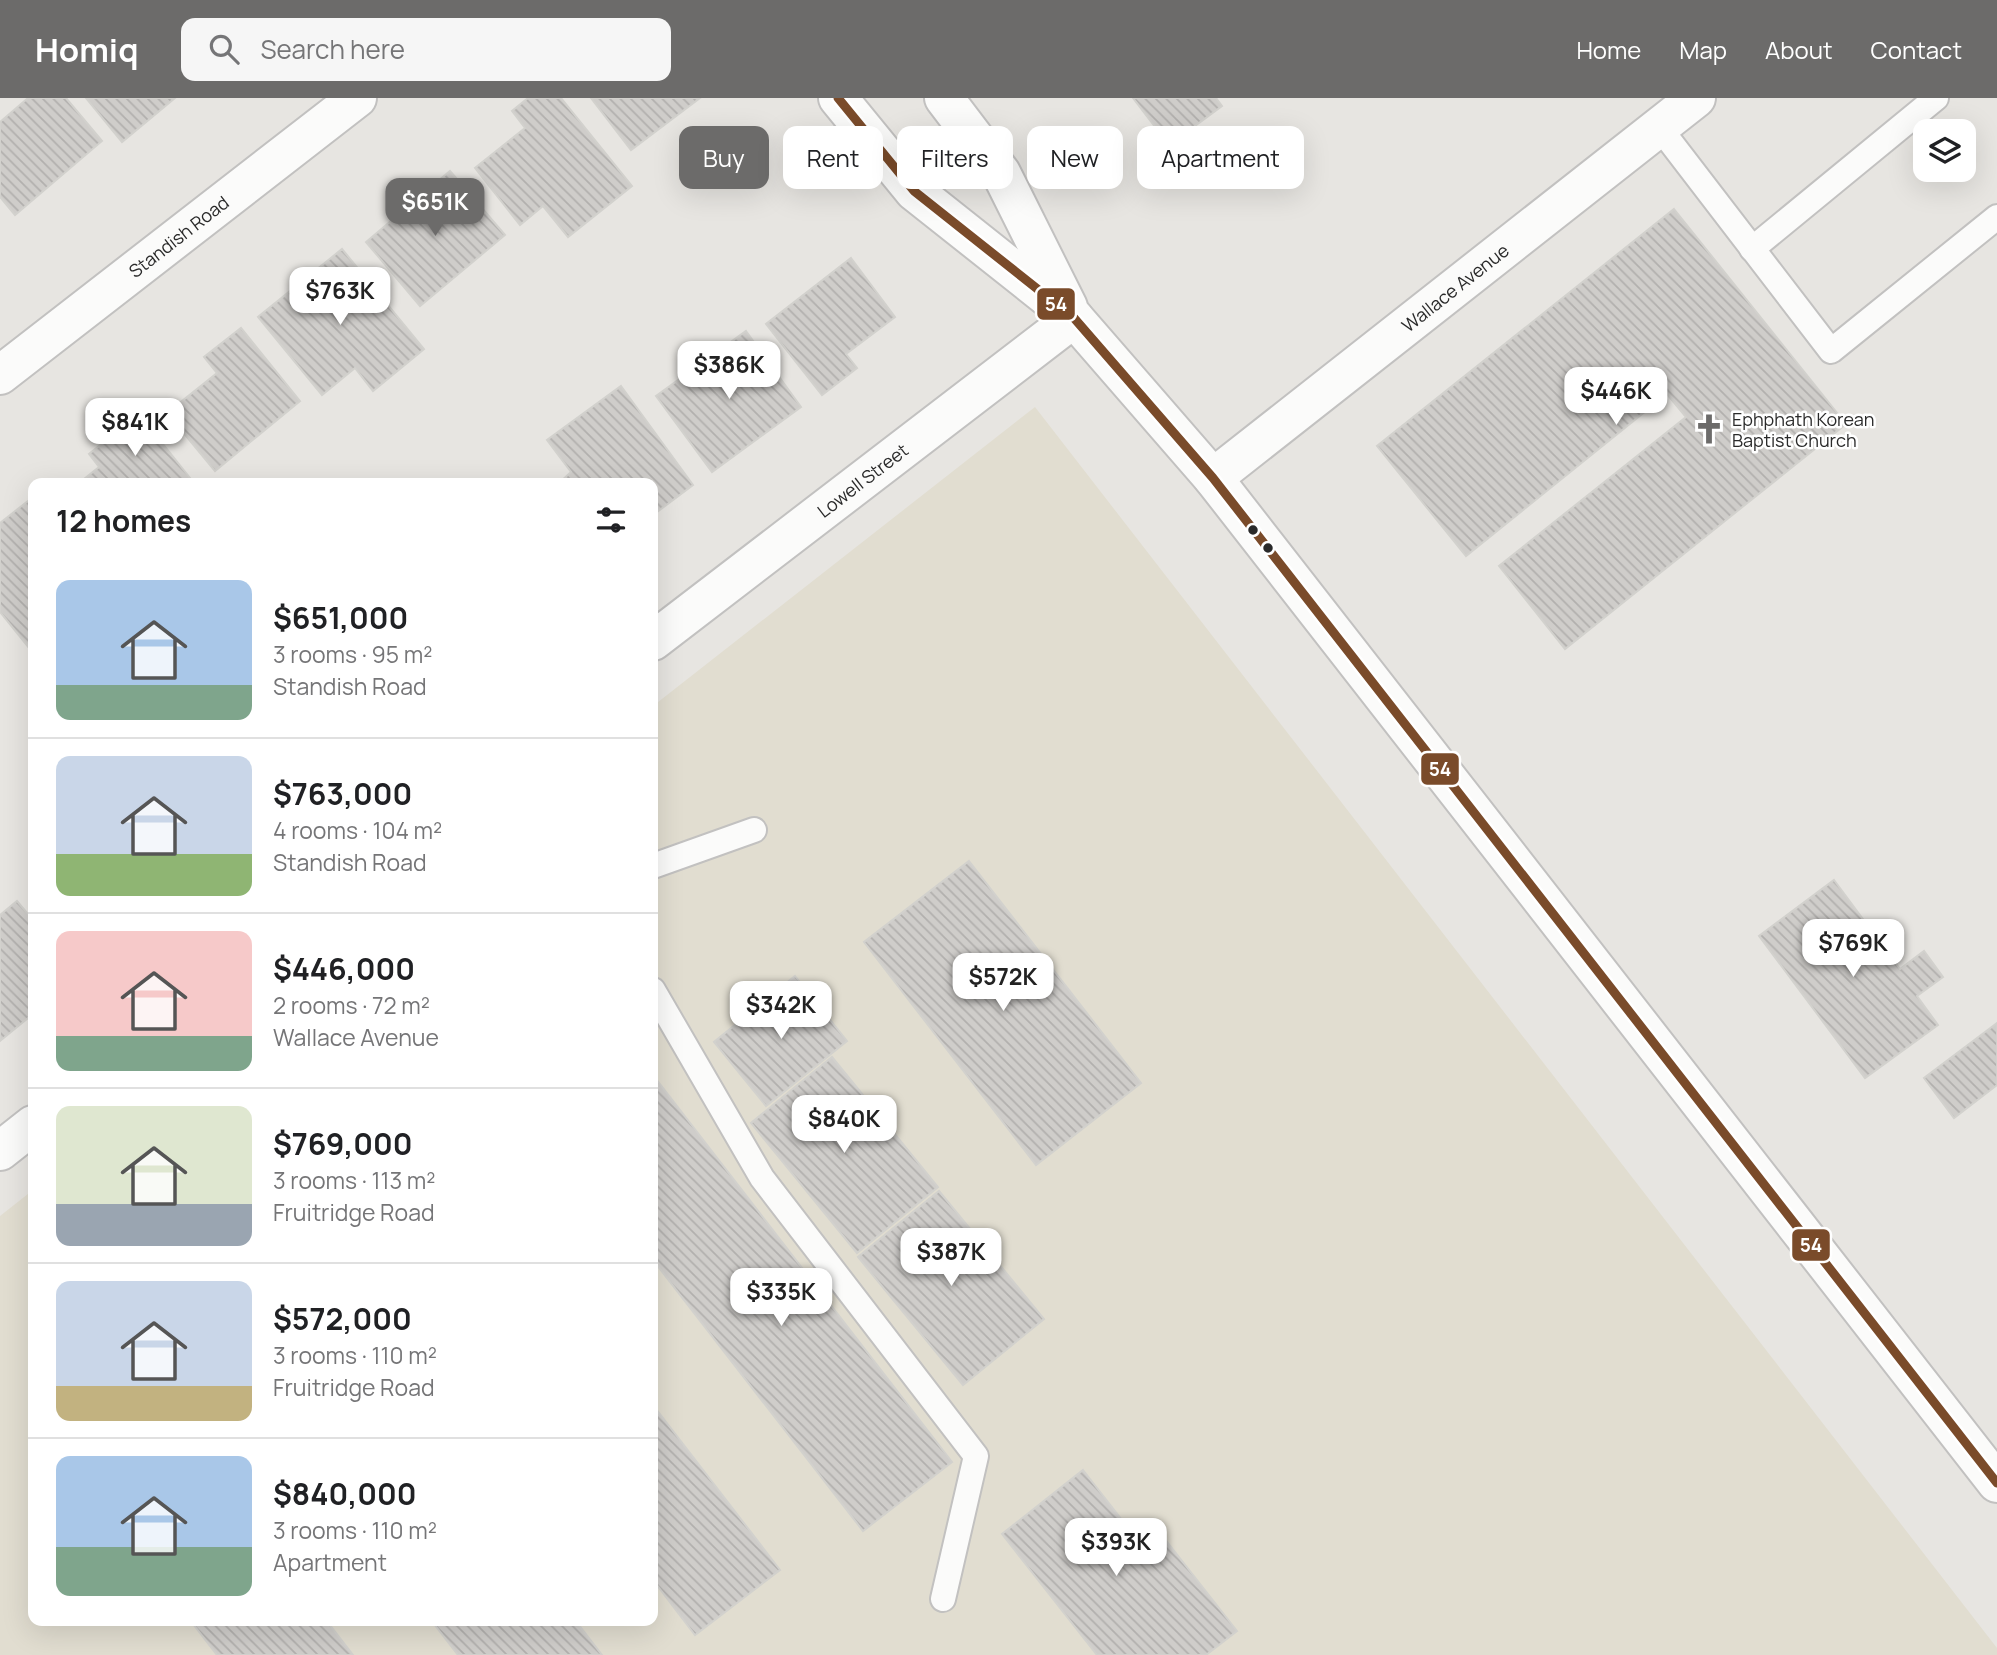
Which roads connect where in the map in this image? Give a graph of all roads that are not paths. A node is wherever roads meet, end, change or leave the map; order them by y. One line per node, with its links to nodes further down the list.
1 (357, 98): 10 (main road, Standish Road)
2 (838, 98): 9 (main road)
3 (944, 98): 9 (main road)
4 (1696, 98): 6 (main road, Wallace Avenue)
5 (1936, 98): 8 (lane)
6 (1659, 127): 8 (lane); 11 (main road, Wallace Avenue)
7 (1997, 217): 8 (lane)
8 (1752, 249)
9 (1074, 318): 11 (main road); 12 (main road, Lowell Street)
10 (0, 375)
11 (1213, 478): 18 (main road)
12 (658, 637)
13 (754, 830): 14 (lane)
14 (658, 864)
15 (658, 999): 19 (lane)
16 (28, 1129): 17 (main road)
17 (0, 1151)
18 (1997, 1483)
19 (943, 1599)

